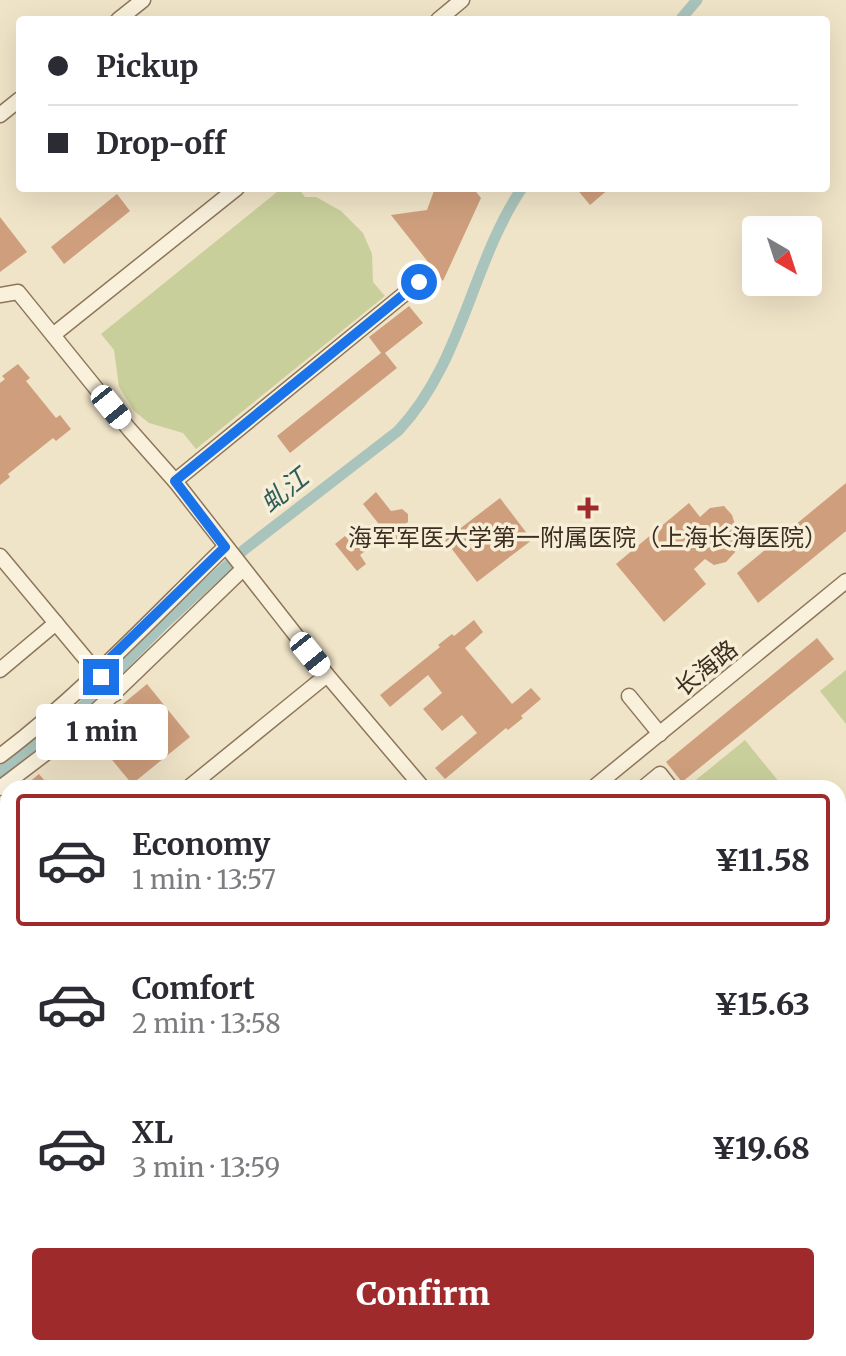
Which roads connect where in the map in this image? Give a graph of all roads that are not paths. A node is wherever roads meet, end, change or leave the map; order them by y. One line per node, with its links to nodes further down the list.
1 (143, 0): 3 (street)
2 (462, 0): 4 (street)
3 (123, 16)
4 (443, 16)
5 (16, 102): 6 (street)
6 (0, 115)
7 (232, 192): 10 (street)
8 (419, 282): 11 (street)
9 (0, 295): 10 (street)
10 (53, 335): 11 (street)
11 (175, 481): 12 (street)
12 (227, 549): 14 (street); 19 (street)
13 (0, 556): 16 (street)
14 (242, 567): 18 (street); 19 (street)
15 (846, 581): 21 (street, 长海路)
16 (56, 623): 17 (street); 19 (street)
17 (0, 670)
18 (327, 675): 24 (street); 25 (street)
19 (106, 683): 22 (street); 23 (street)
20 (629, 696): 21 (street)
21 (660, 734): 26 (street, 长海路)
22 (0, 756)
23 (11, 780)
24 (198, 780)
25 (416, 780)
26 (603, 780)

